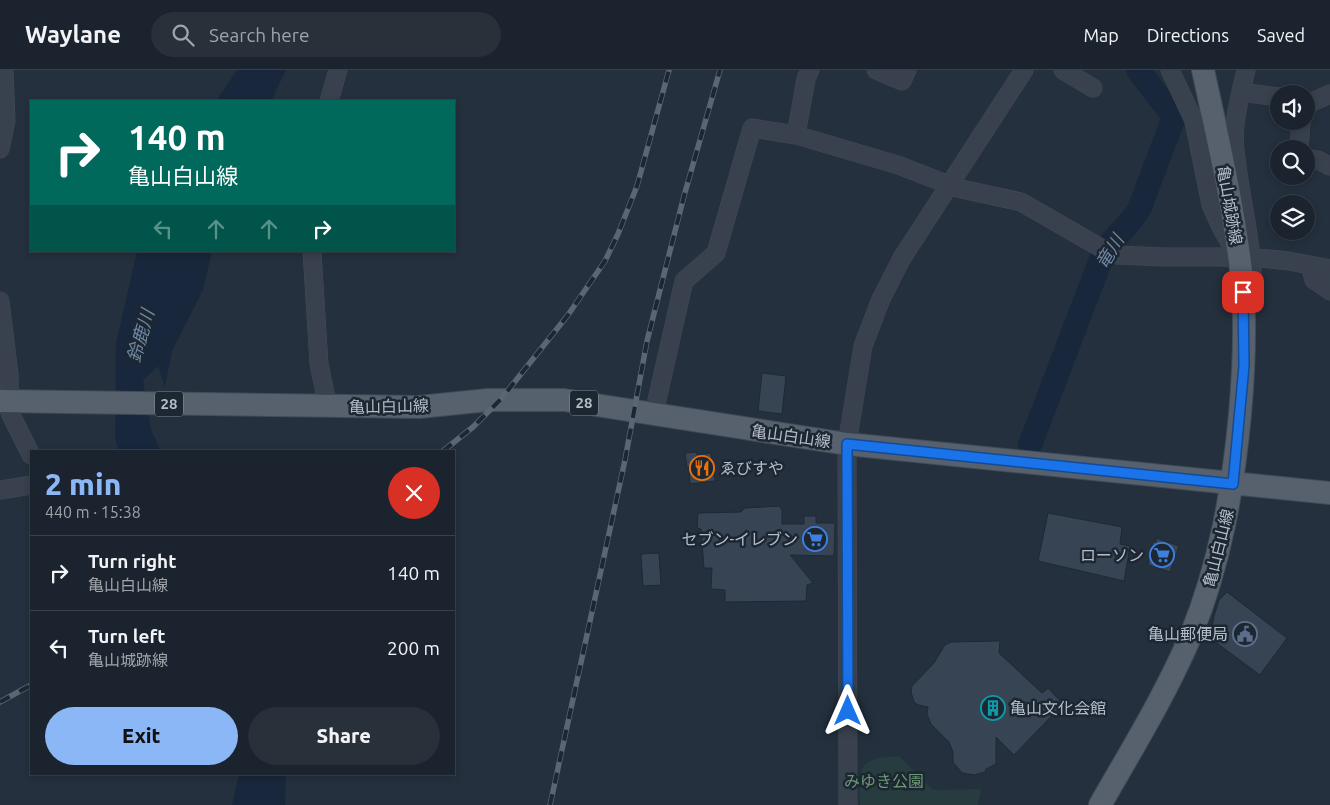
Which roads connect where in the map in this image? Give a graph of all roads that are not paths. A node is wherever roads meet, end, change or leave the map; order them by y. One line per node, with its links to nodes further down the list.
1 (4, 70): 18 (street)
2 (338, 70): 15 (street)
3 (810, 70): 17 (street)
4 (876, 70): 5 (street)
5 (907, 70)
6 (1024, 70): 21 (street)
7 (1063, 70): 11 (street)
8 (1170, 70): 23 (street)
9 (1204, 70): 23 (main road, 亀山城跡線)
10 (1246, 70): 12 (street)
11 (1093, 88)
12 (1241, 92): 14 (street); 23 (street)
13 (1330, 94): 16 (street)
14 (1270, 96)
15 (329, 100)
16 (1315, 101)
17 (796, 135): 21 (street); 30 (street)
18 (0, 149)
19 (1315, 160): 20 (street)
20 (1330, 166)
21 (949, 184): 23 (street); 31 (street)
22 (312, 252): 29 (street)
23 (1245, 258): 24 (street); 33 (main road, 亀山城跡線)
24 (1310, 265): 25 (street); 26 (street)
25 (1330, 269)
26 (1330, 292)
27 (0, 302): 28 (street)
28 (10, 401): 29 (main road, 亀山白山線 / 28); 32 (street)
29 (323, 407): 30 (main road, 亀山白山線 / 28)
30 (654, 413): 31 (main road, 亀山白山線 / 28)
31 (847, 444): 33 (main road, 亀山白山線 / 28); 37 (street)
32 (30, 453)
33 (1233, 484): 36 (main road); 38 (main road, 亀山白山線)
34 (30, 485): 35 (street)
35 (0, 490)
36 (1330, 493)
37 (848, 805)
38 (1100, 805)

